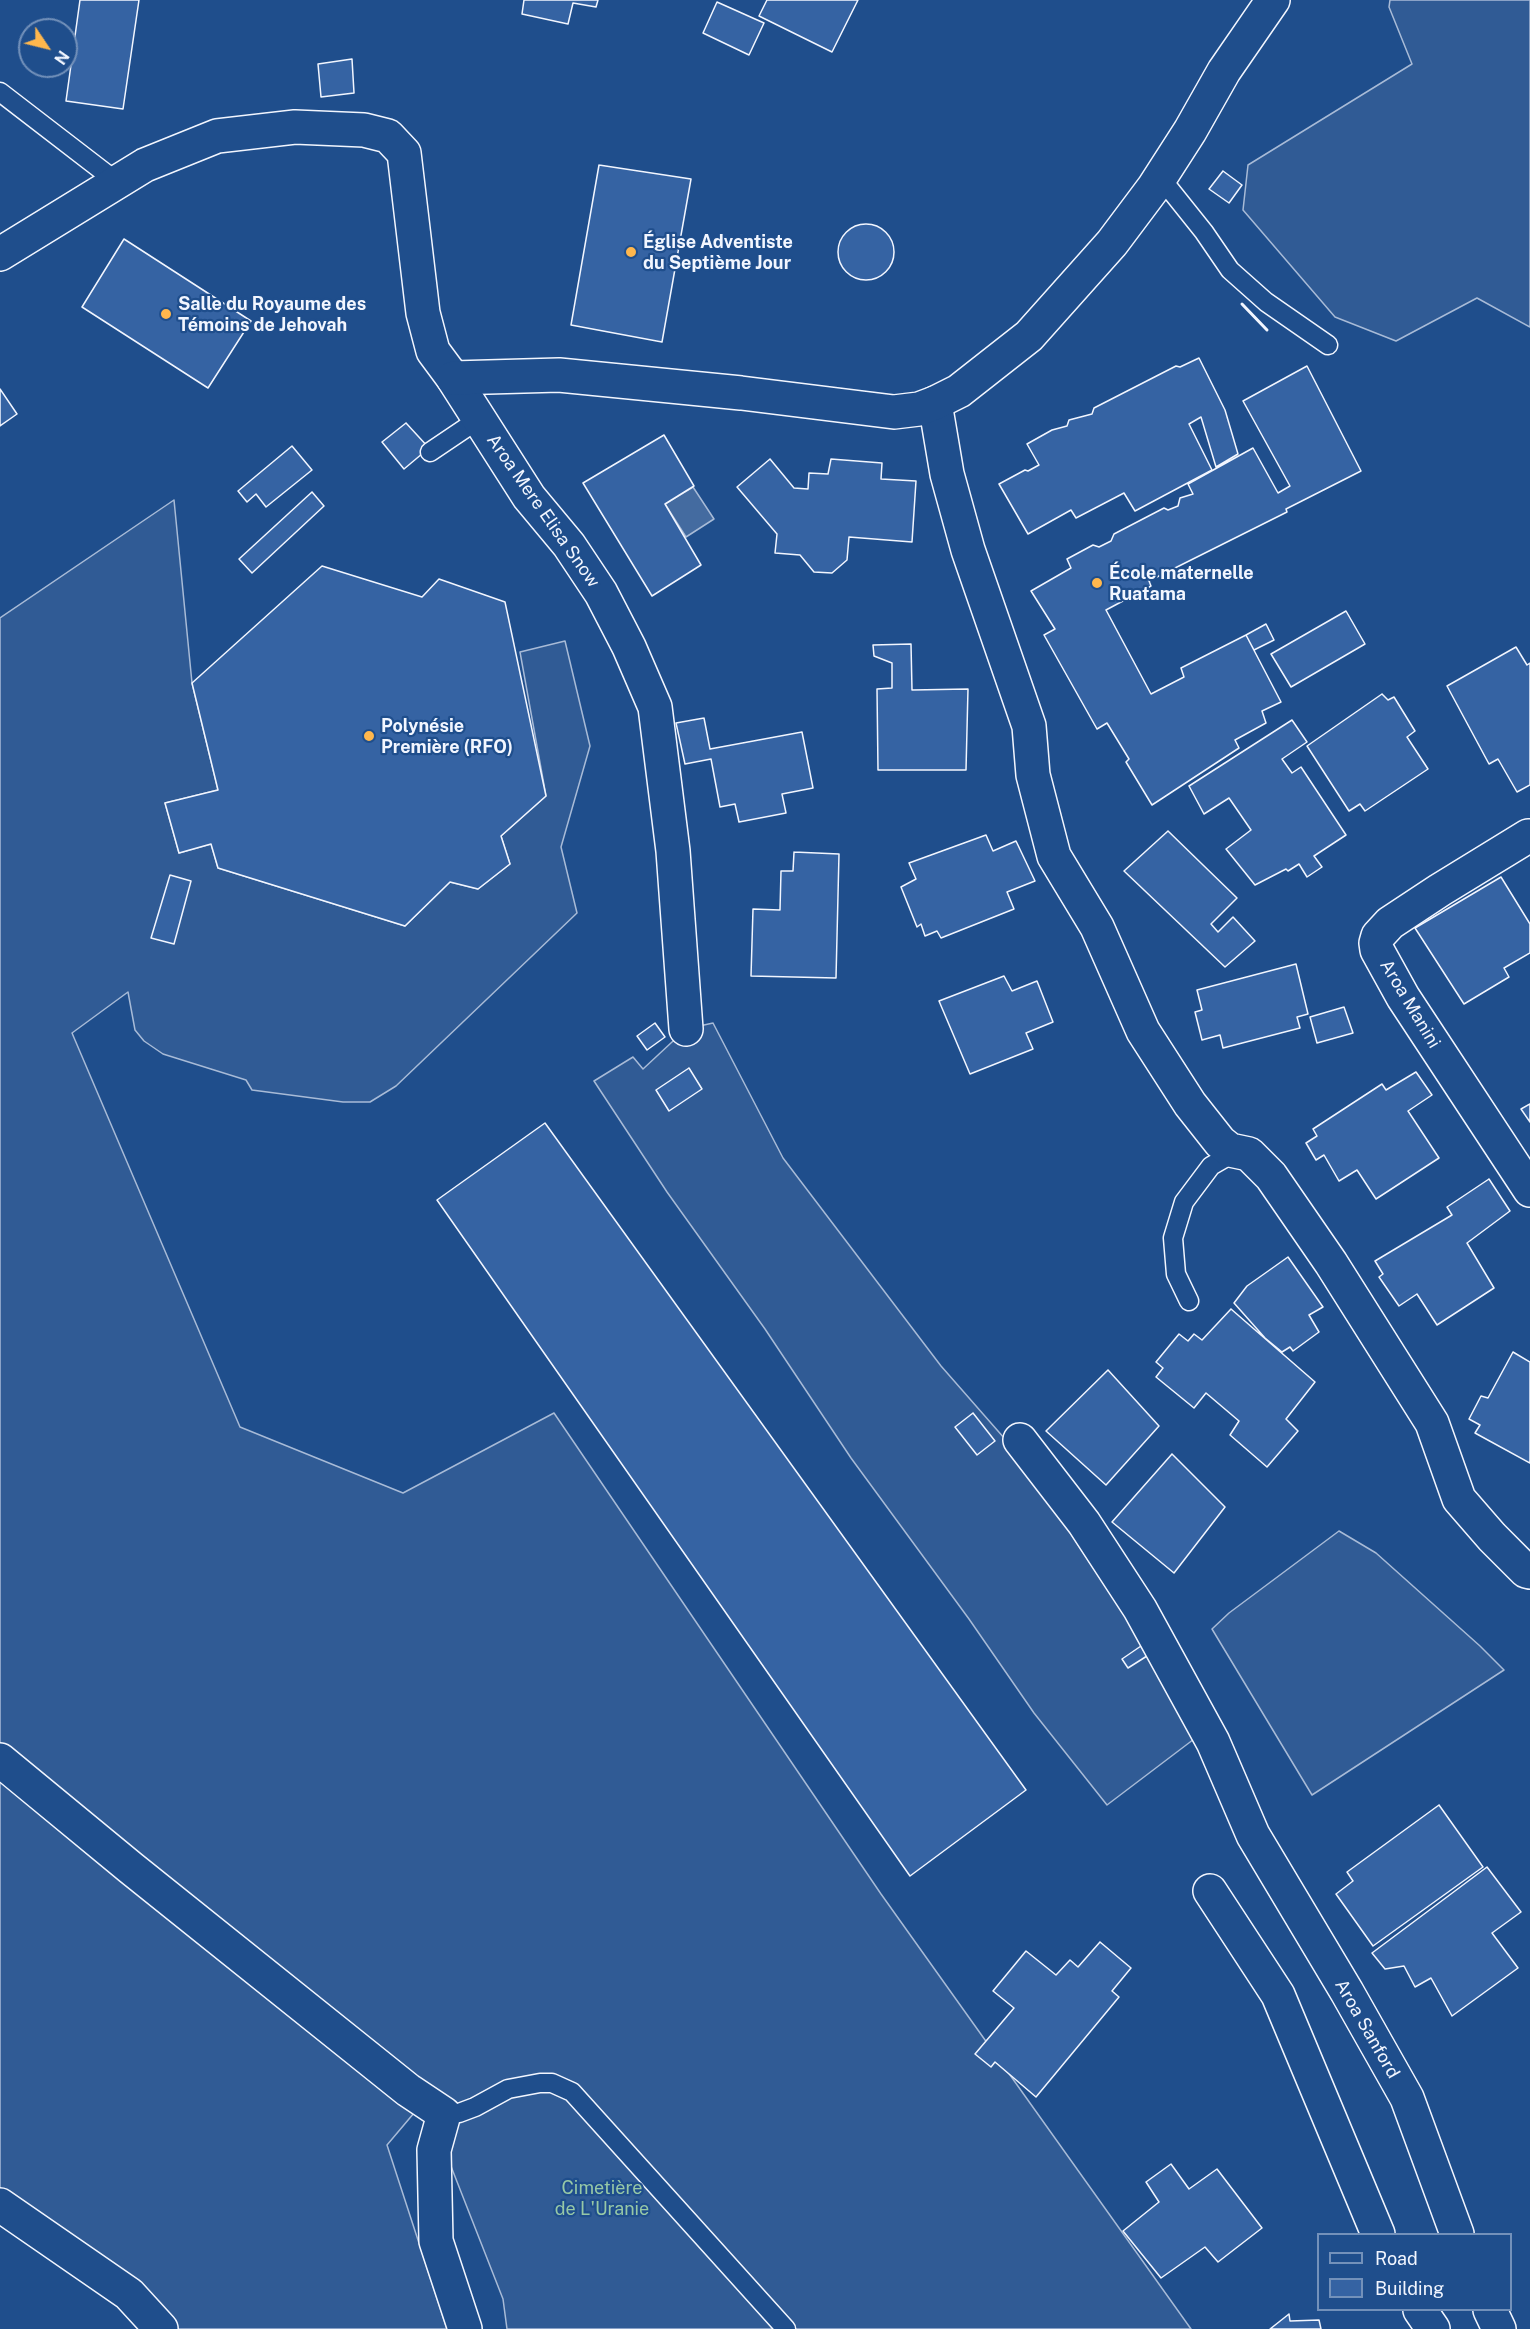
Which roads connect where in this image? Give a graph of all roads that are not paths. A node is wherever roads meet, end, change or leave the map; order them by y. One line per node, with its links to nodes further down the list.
1 (1273, 0): 3 (street)
2 (0, 92): 4 (lane)
3 (1160, 177): 6 (lane); 8 (street)
4 (117, 182): 5 (street, Aroa Mere Elisa Snow); 7 (street, Aroa Mere Elisa Snow)
5 (0, 254)
6 (1328, 345)
7 (453, 378): 8 (street); 9 (street, Aroa Mere Elisa Snow)
8 (935, 403): 13 (street)
9 (479, 419): 10 (lane); 12 (street, Aroa Mere Elisa Snow)
10 (430, 452)
11 (1528, 836): 14 (street, Aroa Manini)
12 (686, 1029)
13 (1237, 1150): 15 (lane); 17 (street)
14 (1530, 1190)
15 (1189, 1301)
16 (1020, 1440): 23 (street, Aroa Sanford)
17 (1530, 1572)
18 (0, 1760): 20 (street)
19 (1210, 1891): 22 (street)
20 (444, 2114): 27 (street); 28 (lane)
21 (0, 2205): 26 (street)
22 (1377, 2233)
23 (1456, 2233)
24 (1421, 2311): 29 (street)
25 (1490, 2311): 30 (street)
26 (161, 2329)
27 (465, 2329)
28 (786, 2329)
29 (1433, 2329)
30 (1499, 2329)

